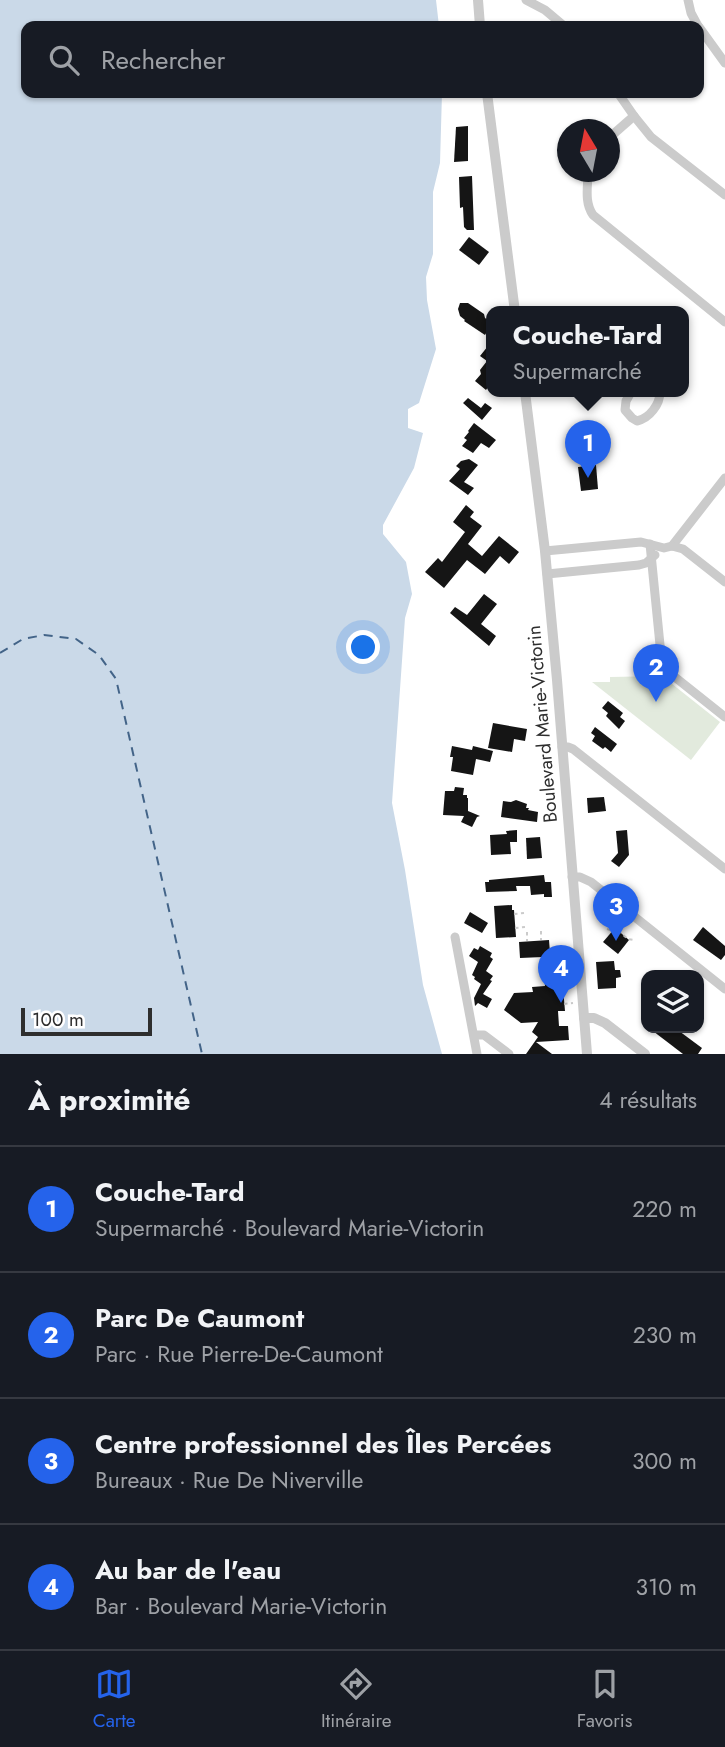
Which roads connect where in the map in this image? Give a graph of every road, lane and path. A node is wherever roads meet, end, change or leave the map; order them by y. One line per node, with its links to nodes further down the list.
1 (478, 0): 5 (street)
2 (526, 0): 4 (street)
3 (688, 0): 7 (street)
4 (540, 3): 6 (street)
5 (480, 21)
6 (559, 21)
7 (695, 21)
8 (704, 35): 9 (street)
9 (725, 63)
10 (488, 98): 16 (street)
11 (621, 98): 12 (street)
12 (634, 116): 13 (street); 15 (street)
13 (620, 128)
14 (588, 182): 17 (street)
15 (725, 195)
16 (514, 306)
17 (725, 322)
18 (526, 397): 24 (street, Boulevard Marie-Victorin)
19 (628, 397): 20 (street)
20 (660, 397)
21 (725, 478): 23 (street)
22 (650, 544): 23 (street); 24 (street); 25 (street)
23 (668, 547): 25 (street); 27 (street)
24 (545, 551): 26 (street, Boulevard Marie-Victorin)
25 (652, 558): 26 (street); 28 (street)
26 (547, 574): 29 (street, Boulevard Marie-Victorin)
27 (725, 582)
28 (725, 717)
29 (562, 747): 30 (street); 31 (street, Boulevard Marie-Victorin)
30 (725, 869)
31 (572, 877): 47 (street); 50 (street, Boulevard Marie-Victorin)
32 (524, 913): 33 (path)
33 (514, 914)
34 (515, 928): 35 (path)
35 (525, 928)
36 (607, 929): 41 (path)
37 (541, 932): 40 (path)
38 (527, 933): 42 (path)
39 (455, 937): 51 (street)
40 (541, 940)
41 (634, 940)
42 (527, 942)
43 (571, 970): 44 (path)
44 (561, 971)
45 (573, 987): 46 (path)
46 (563, 988)
47 (725, 989)
48 (574, 1003): 49 (path)
49 (564, 1004)
50 (584, 1018): 54 (street, Boulevard Marie-Victorin); 55 (street)
51 (474, 1035): 52 (street); 53 (street)
52 (477, 1054)
53 (509, 1054)
54 (587, 1054)
55 (645, 1054)

